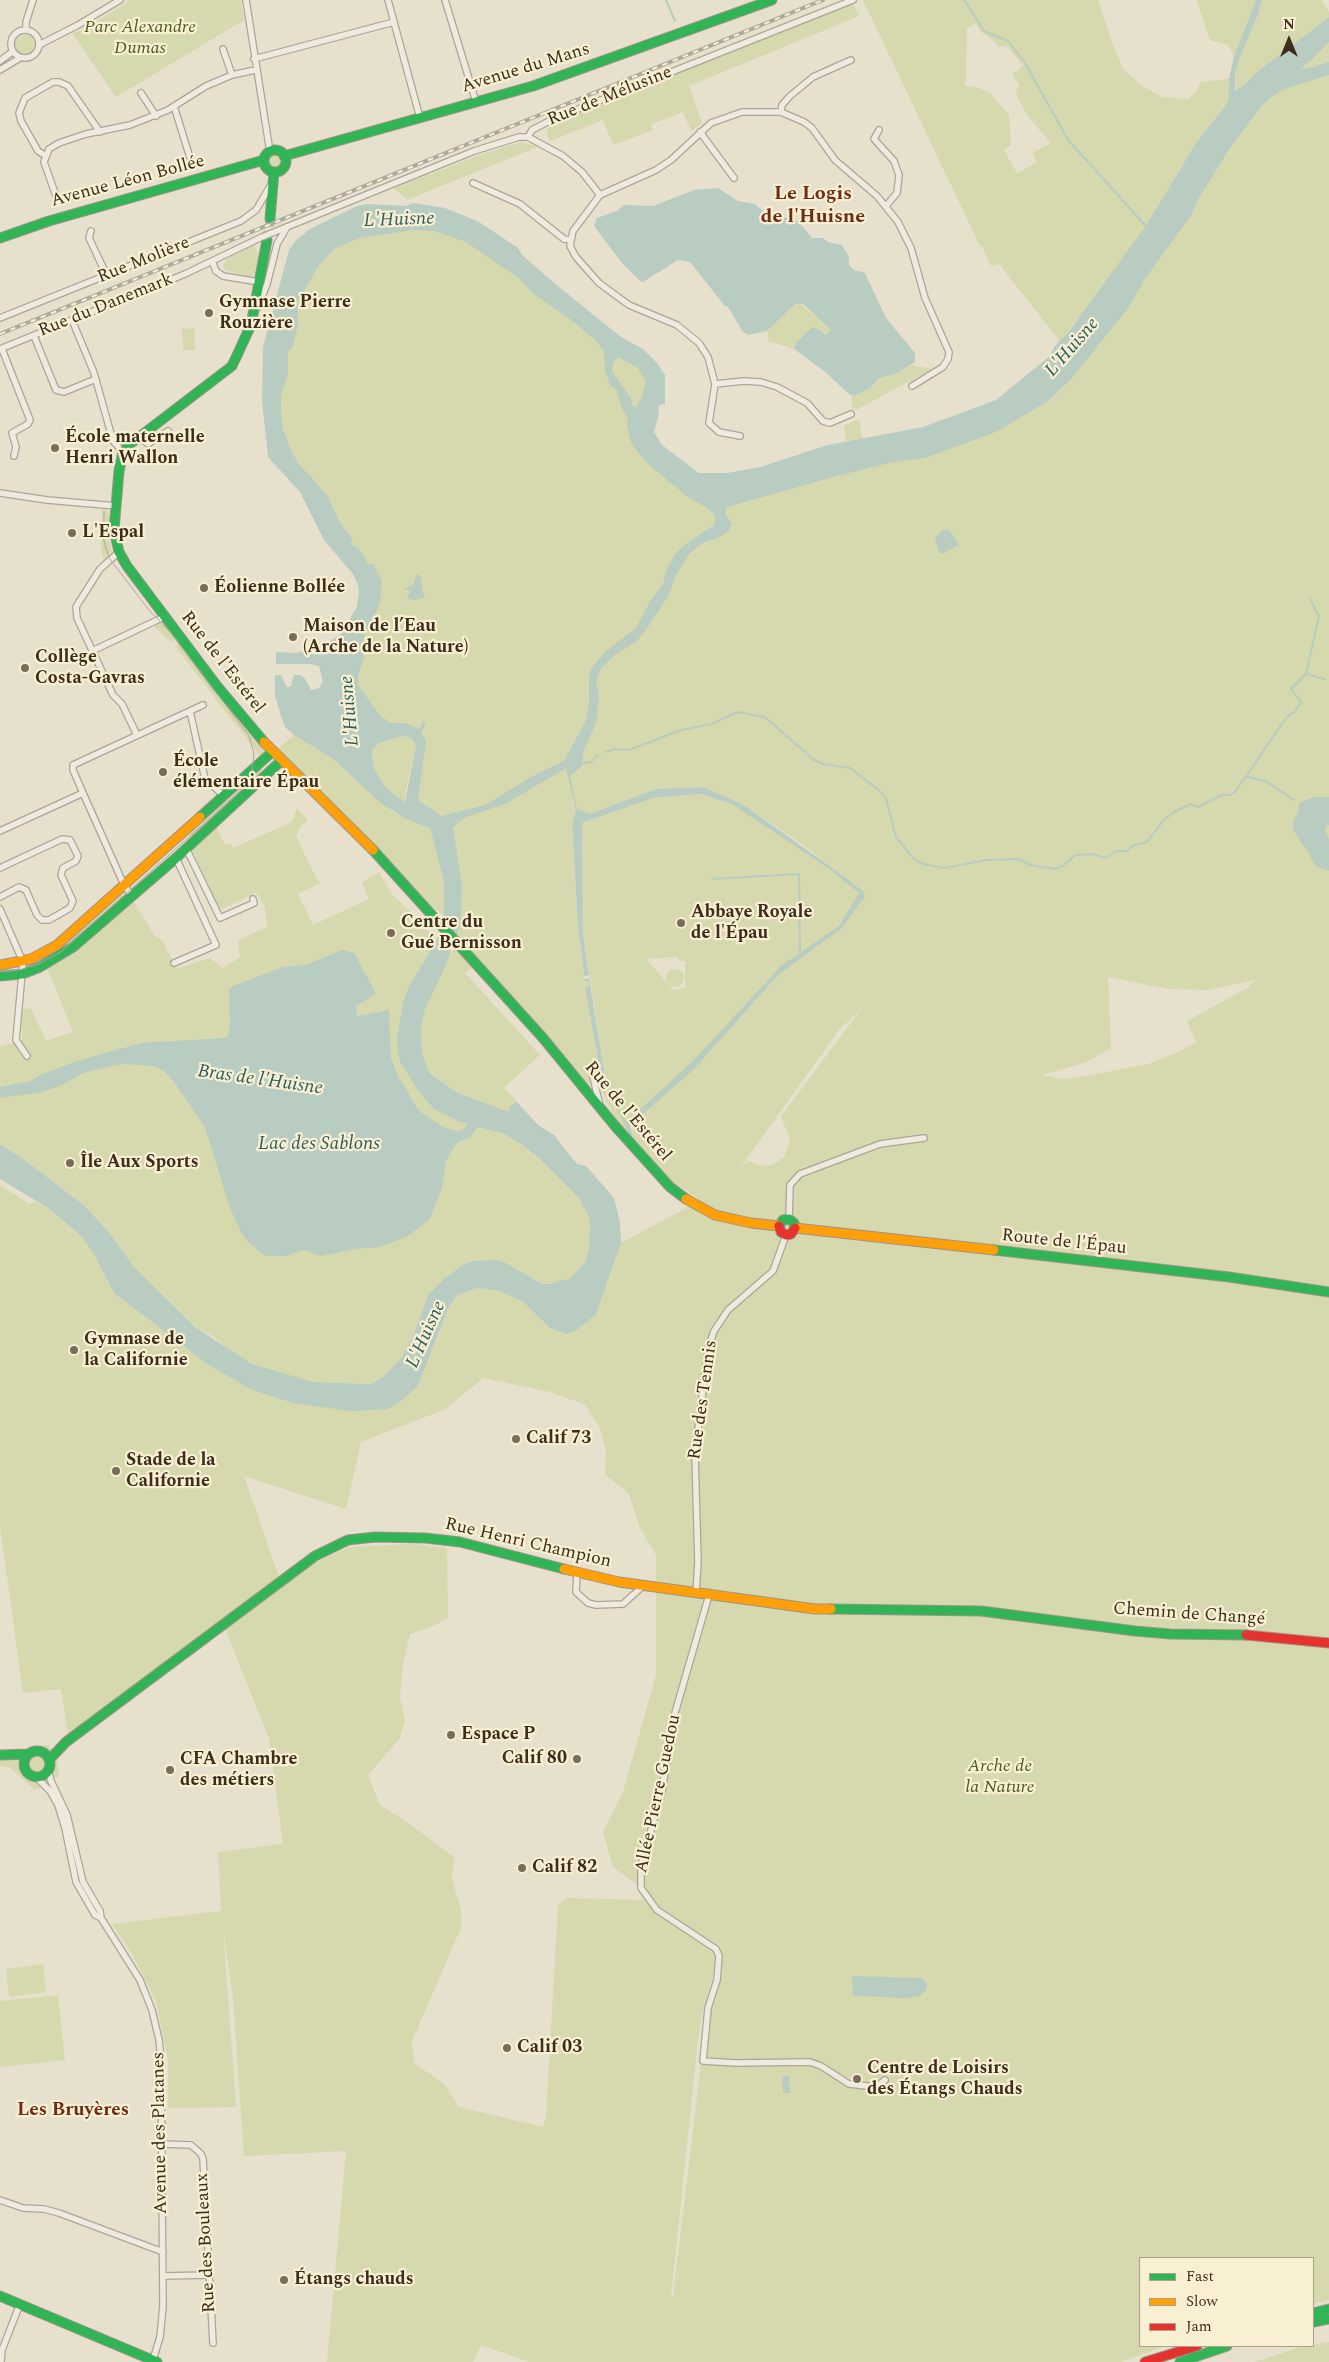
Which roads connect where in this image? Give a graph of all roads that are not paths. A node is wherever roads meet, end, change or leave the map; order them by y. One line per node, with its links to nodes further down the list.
1 (33, 0): 9 (street)
2 (120, 0): 10 (street)
3 (246, 0): 14 (street)
4 (388, 0): 8 (street)
5 (445, 0): 21 (street)
6 (772, 0): 21 (main road, Avenue du Mans)
7 (853, 0): 29 (street, Rue de Mélusine)
8 (394, 22): 14 (street); 25 (street)
9 (26, 30): 10 (street); 12 (street)
10 (39, 45): 13 (street)
11 (223, 50): 19 (street)
12 (12, 52): 13 (street); 16 (street)
13 (20, 58): 17 (street)
14 (254, 59): 18 (street)
15 (851, 60): 23 (street)
16 (0, 61)
17 (0, 70)
18 (255, 70): 19 (street); 30 (street)
19 (232, 75): 22 (street)
20 (142, 93): 24 (street)
21 (476, 102): 25 (main road, Avenue du Mans)
22 (174, 106): 24 (street); 34 (street)
23 (780, 112): 28 (street); 41 (street)
24 (156, 116): 27 (street)
25 (420, 118): 32 (main road, Avenue du Mans)
26 (879, 130): 41 (street)
27 (100, 132): 31 (street); 31 (street)
28 (700, 132): 36 (street); 39 (street)
29 (528, 137): 39 (street); 43 (street, Rue de Mélusine)
30 (270, 152): 32 (main road); 33 (main road)
31 (46, 156): 40 (street)
32 (284, 156): 35 (main road)
33 (264, 160): 35 (main road); 45 (main road, Avenue Léon Bollée)
34 (191, 161)
35 (274, 172): 38 (main road)
36 (734, 178)
37 (473, 182): 47 (street)
38 (272, 183): 42 (main road); 49 (street, Rue Molière)
39 (600, 195): 47 (street)
40 (56, 196)
41 (886, 206): 58 (street)
42 (270, 218)
43 (287, 227): 46 (street, Rue du Danemark); 53 (street)
44 (90, 231): 49 (street)
45 (0, 238)
46 (267, 238): 48 (street, Rue du Danemark); 50 (main road)
47 (570, 240): 57 (street)
48 (212, 261): 50 (street); 52 (street, Rue du Danemark)
49 (106, 276): 51 (street, Rue Molière)
50 (259, 282): 53 (main road)
51 (0, 318)
52 (72, 320): 54 (street, Rue du Danemark); 56 (street)
53 (250, 325): 62 (main road)
54 (34, 336): 55 (street, Rue du Danemark); 56 (street)
55 (1, 349): 64 (street)
56 (96, 380): 63 (street)
57 (715, 384): 59 (street); 61 (street)
58 (912, 386)
59 (851, 414)
60 (168, 431): 62 (street)
61 (740, 436)
62 (140, 437): 63 (main road)
63 (123, 452): 66 (main road, Rue de l'Estérel)
64 (14, 456)
65 (0, 493): 66 (street)
66 (116, 506): 67 (main road, Rue de l'Estérel)
67 (119, 552): 68 (main road, Rue de l'Estérel); 69 (street)
68 (166, 616): 69 (street); 73 (main road, Rue de l'Estérel)
69 (92, 651): 72 (street)
70 (203, 705): 71 (street)
71 (190, 711): 72 (street); 76 (street)
72 (137, 736): 75 (street)
73 (272, 752): 74 (main road, Rue de l'Estérel); 76 (main road)
74 (282, 760): 78 (main road); 93 (main road, Rue de l'Estérel)
75 (83, 793): 77 (street); 81 (street)
76 (223, 795): 81 (main road)
77 (0, 831)
78 (186, 848): 79 (main road); 84 (street)
79 (176, 858): 82 (main road); 87 (street)
80 (0, 868): 83 (street)
81 (124, 885): 82 (street); 86 (main road)
82 (131, 895): 89 (main road)
83 (0, 896)
84 (253, 899)
85 (0, 909): 86 (street)
86 (23, 962): 88 (main road); 89 (street)
87 (174, 962)
88 (0, 965)
89 (22, 974): 90 (main road); 91 (street)
90 (0, 976)
91 (27, 1056)
92 (592, 1068): 93 (street)
93 (600, 1106): 96 (main road, Rue de l'Estérel)
94 (924, 1138): 95 (street)
95 (789, 1219): 96 (main road); 97 (main road)
96 (779, 1226): 98 (main road)
97 (795, 1228): 98 (main road); 99 (main road, Route de l'Épau)
98 (786, 1235): 103 (street, Rue des Tennis)
99 (1329, 1292)
100 (577, 1573): 101 (main road, Rue Henri Champion); 105 (street); 108 (main road, Rue Henri Champion)
101 (627, 1583): 102 (main road, Rue Henri Champion); 105 (street)
102 (644, 1586): 103 (main road, Rue Henri Champion); 105 (street)
103 (696, 1593): 104 (main road, Rue Henri Champion)
104 (709, 1595): 106 (main road, Rue Henri Champion); 117 (street, Allée Pierre Guedou)
105 (632, 1598)
106 (1017, 1614): 107 (main road, Chemin de Changé)
107 (1329, 1643)
108 (66, 1742): 109 (main road, Rue Henri Champion); 112 (main road, Rue Henri Champion)
109 (40, 1752): 110 (main road); 112 (main road)
110 (29, 1754): 111 (main road); 113 (main road)
111 (0, 1756): 113 (main road)
112 (49, 1760): 114 (main road)
113 (24, 1766): 115 (main road)
114 (48, 1770): 115 (main road); 116 (street, Avenue des Platanes)
115 (35, 1776): 116 (street, Avenue des Platanes)
116 (101, 1918): 118 (street, Avenue des Platanes)
117 (885, 2080)
118 (162, 2144): 120 (street, Avenue des Platanes); 121 (street, Rue des Bouleaux)
119 (0, 2200): 120 (street)
120 (163, 2252): 122 (street, Avenue des Platanes)
121 (209, 2275): 122 (street); 129 (street, Rue des Bouleaux)
122 (163, 2276): 133 (street, Avenue des Platanes)
123 (0, 2296): 124 (main road)
124 (20, 2304): 133 (main road); 134 (street)
125 (1329, 2309): 126 (main road)
126 (1314, 2313)
127 (1329, 2319): 128 (main road)
128 (1314, 2322)
129 (213, 2343)
130 (1195, 2347): 132 (main road)
131 (1224, 2347): 137 (main road)
132 (1178, 2352): 135 (main road); 136 (main road)
133 (154, 2361)
134 (1, 2362)
135 (1145, 2362)
136 (1154, 2362)
137 (1180, 2362)

